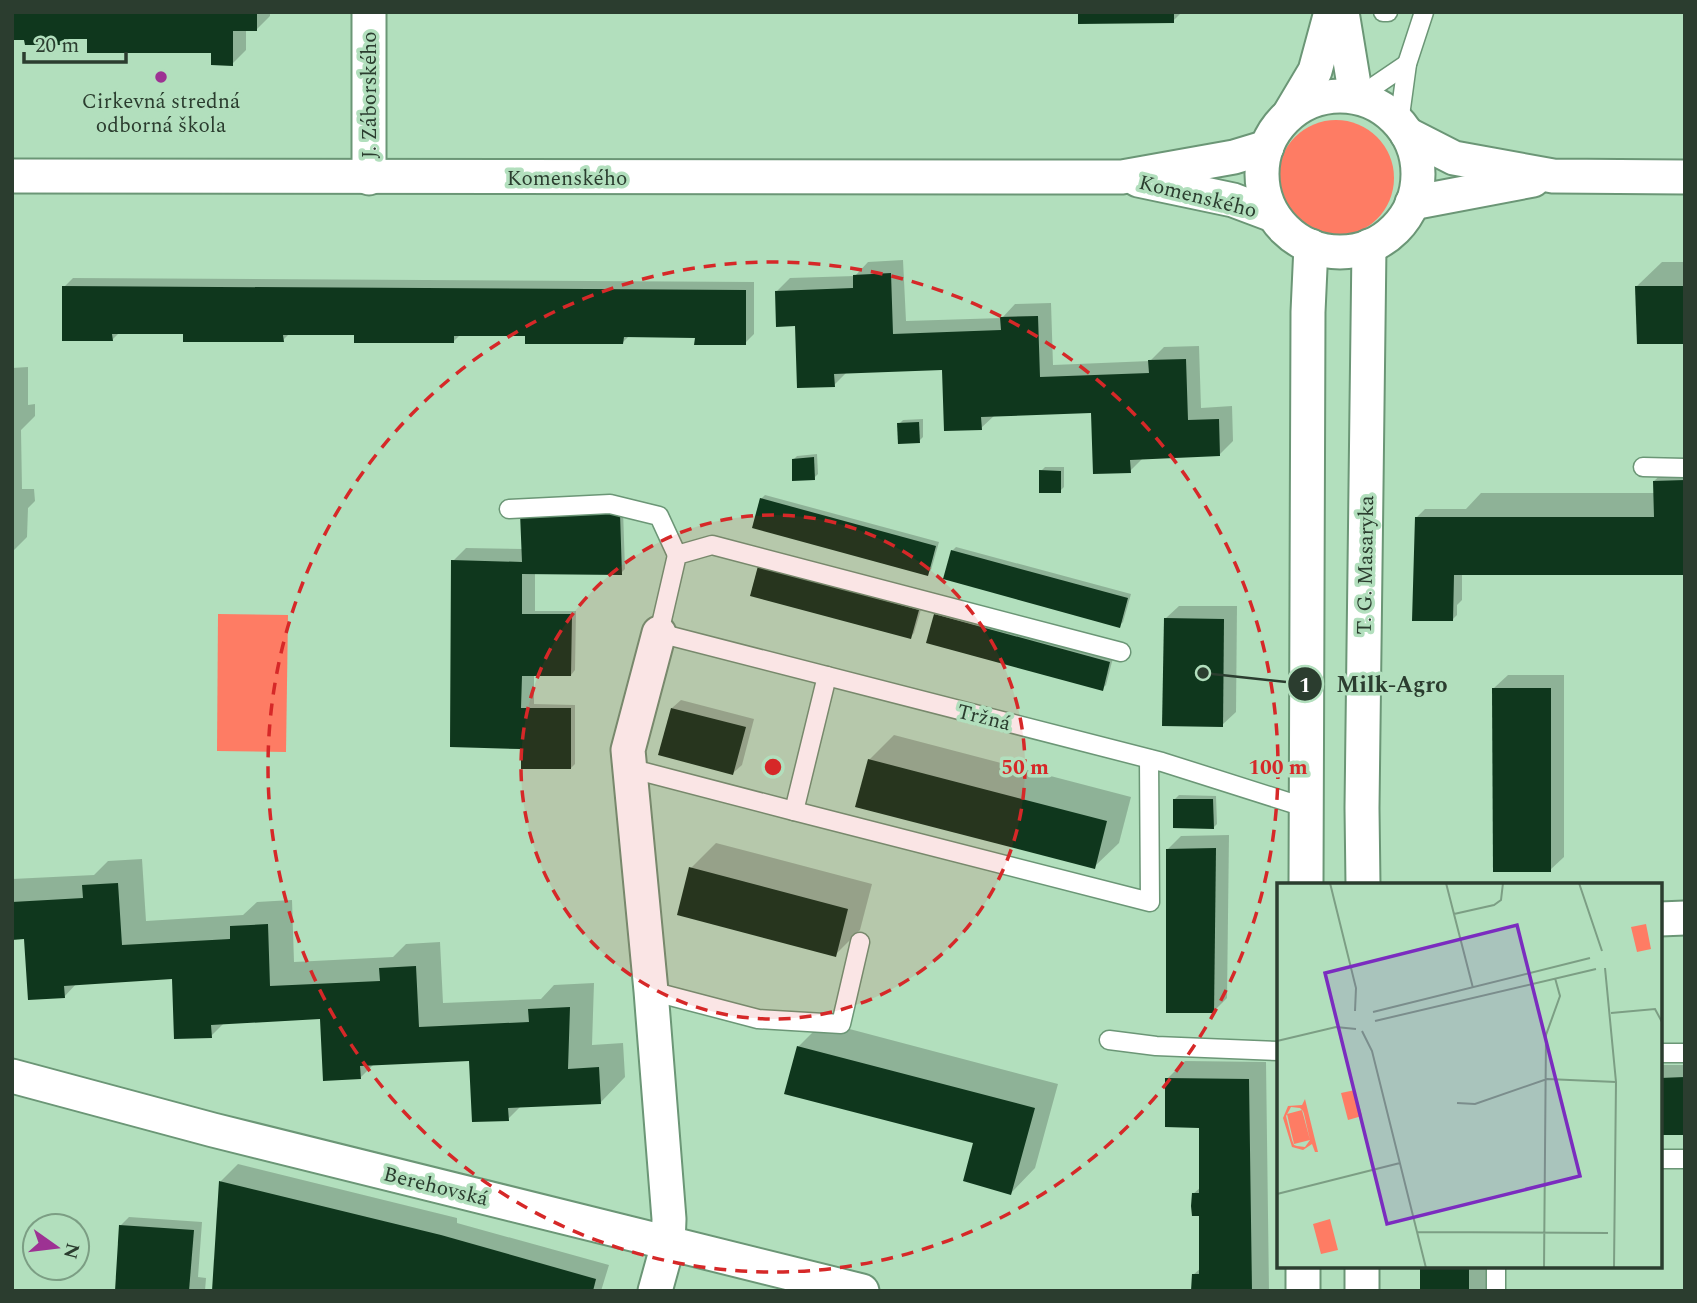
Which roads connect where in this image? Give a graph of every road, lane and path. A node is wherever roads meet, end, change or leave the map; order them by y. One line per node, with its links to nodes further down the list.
1 (369, 12): 14 (street, J. Záborského)
2 (1331, 12): 7 (street)
3 (1342, 12): 6 (street)
4 (1424, 12): 5 (lane)
5 (1407, 64): 6 (lane); 8 (lane)
6 (1359, 98): 7 (street); 8 (street)
7 (1290, 113): 9 (street)
8 (1403, 129): 11 (street); 15 (street)
9 (1267, 147): 12 (street, Komenského); 16 (street)
10 (12, 176): 14 (street, Komenského)
11 (1553, 176): 13 (street); 15 (street)
12 (1122, 177): 14 (street, Komenského); 16 (street, Komenského)
13 (1685, 177)
14 (369, 178)
15 (1412, 203): 18 (street)
16 (1273, 215): 17 (street)
17 (1311, 246): 18 (street); 28 (street)
18 (1369, 246): 29 (street, T. G. Masaryka)
19 (1643, 467): 20 (lane)
20 (1685, 468)
21 (509, 509): 22 (lane)
22 (677, 555): 23 (lane); 24 (lane)
23 (659, 633): 25 (lane, Tržná); 27 (street)
24 (1121, 652)
25 (827, 676): 26 (lane, Tržná); 30 (lane)
26 (1149, 759): 28 (lane, Tržná); 30 (lane)
27 (629, 768): 30 (lane); 36 (street)
28 (1307, 808): 29 (street); 31 (street)
29 (1362, 808): 32 (street, T. G. Masaryka)
30 (794, 811)
31 (1306, 883)
32 (1363, 883)
33 (1685, 918): 34 (street)
34 (1662, 919)
35 (860, 942): 36 (lane)
36 (651, 991): 44 (street)
37 (1109, 1040): 38 (lane)
38 (1277, 1051)
39 (1662, 1053): 40 (lane)
40 (1685, 1053)
41 (12, 1076): 44 (street, Berehovská)
42 (1662, 1159): 43 (lane)
43 (1685, 1159)
44 (668, 1244): 48 (street); 49 (street, Berehovská)
45 (1303, 1268): 50 (street)
46 (1362, 1268): 51 (street)
47 (1496, 1268): 52 (lane)
48 (655, 1291)
49 (862, 1291)
50 (1303, 1291)
51 (1362, 1291)
52 (1496, 1291)

